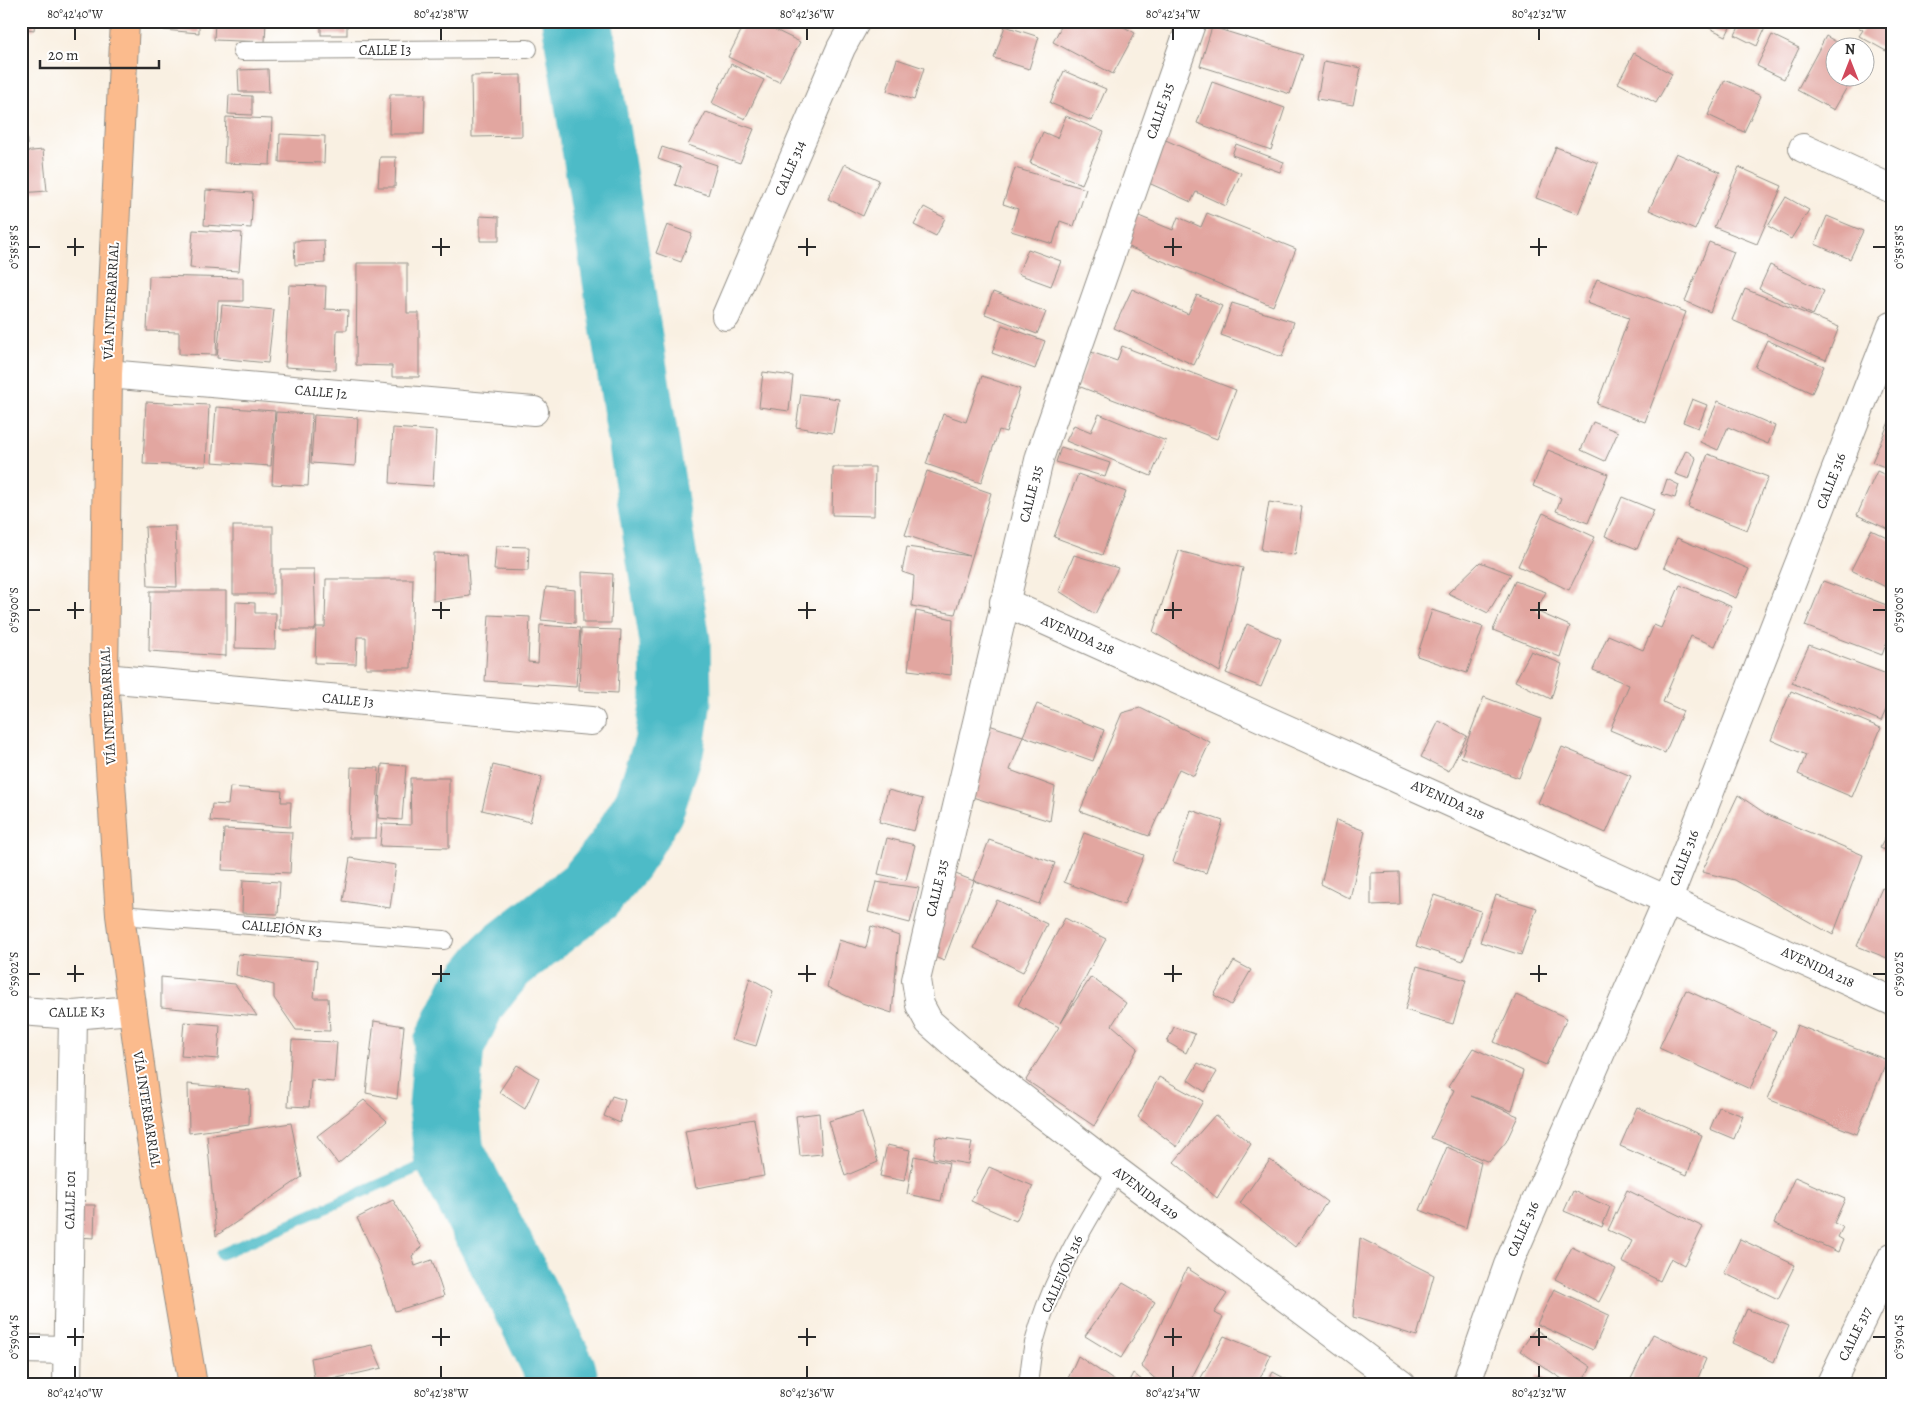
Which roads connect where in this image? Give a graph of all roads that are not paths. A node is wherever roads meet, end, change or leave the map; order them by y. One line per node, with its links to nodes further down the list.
1 (125, 21): 10 (main road, VÍA INTERBARRIAL)
2 (856, 21): 8 (street, CALLE 314)
3 (1192, 21): 12 (street, CALLE 315)
4 (528, 49): 5 (lane, CALLE I3)
5 (242, 51)
6 (1803, 148): 7 (street)
7 (1892, 190)
8 (726, 316)
9 (1892, 326): 15 (street, CALLE 316)
10 (108, 374): 11 (street, CALLE J2); 13 (main road, VÍA INTERBARRIAL)
11 (534, 410)
12 (1004, 602): 15 (street, AVENIDA 218); 18 (street, CALLE 315)
13 (104, 678): 14 (street, CALLE J3); 16 (main road, VÍA INTERBARRIAL)
14 (591, 721)
15 (1668, 899): 19 (street, AVENIDA 218); 31 (street, CALLE 316)
16 (120, 915): 17 (lane, CALLEJÓN K3); 20 (main road, VÍA INTERBARRIAL)
17 (444, 940)
18 (916, 980): 23 (street, AVENIDA 219)
19 (1892, 1001)
20 (132, 1010): 22 (street, CALLE K3); 28 (main road, VÍA INTERBARRIAL)
21 (21, 1011): 22 (street, CALLE K3)
22 (73, 1015): 26 (street, CALLE 101)
23 (1117, 1171): 29 (lane, CALLEJÓN 316); 30 (street, AVENIDA 219)
24 (1892, 1257): 32 (street, CALLE 317)
25 (21, 1349): 26 (street)
26 (67, 1350): 27 (street, CALLE 101)
27 (67, 1385)
28 (193, 1385)
29 (1028, 1385)
30 (1402, 1385)
31 (1466, 1385)
32 (1830, 1385)

